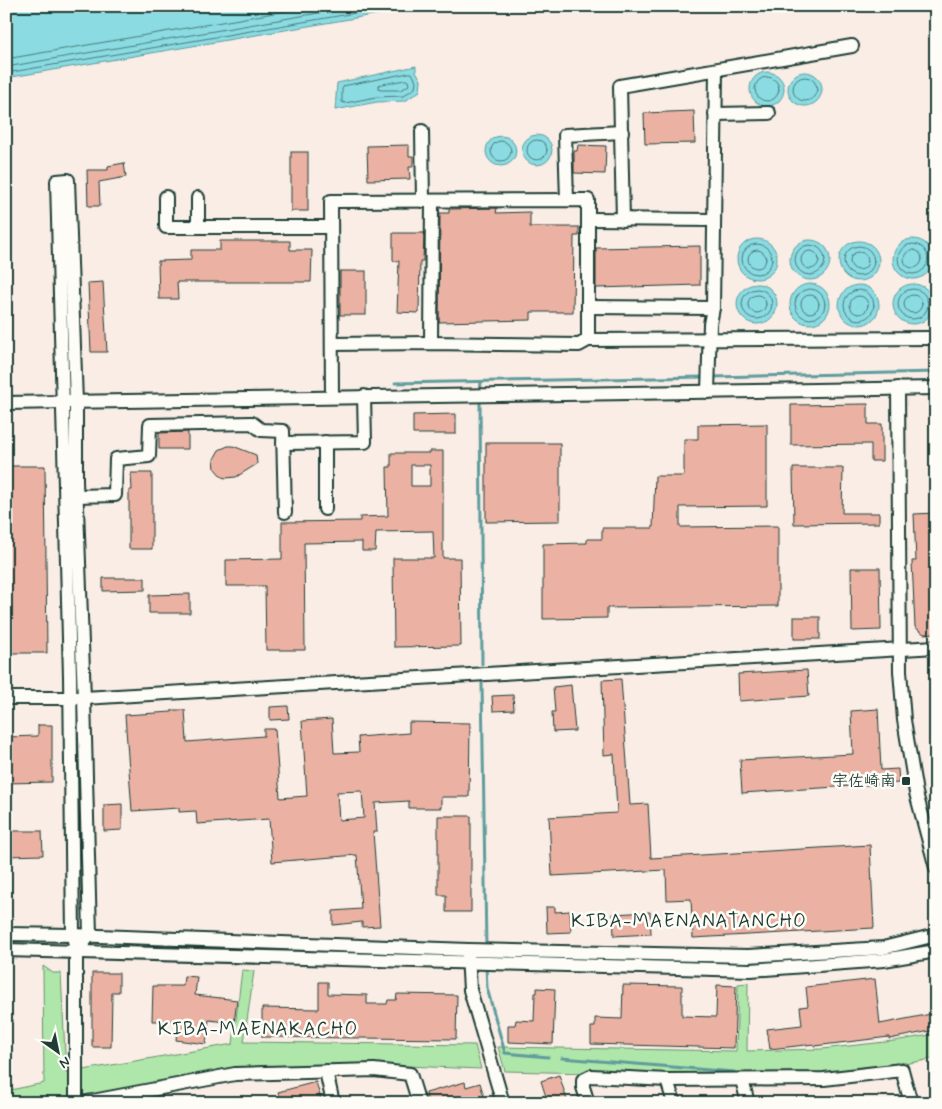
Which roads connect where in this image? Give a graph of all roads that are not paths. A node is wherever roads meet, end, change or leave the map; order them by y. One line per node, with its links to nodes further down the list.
1 (852, 46): 2 (street)
2 (716, 70): 4 (street); 6 (street)
3 (769, 113): 4 (street)
4 (715, 114): 13 (street)
5 (422, 131): 10 (street)
6 (622, 132): 9 (street); 12 (street)
7 (166, 197): 14 (street)
8 (198, 198): 14 (street)
9 (567, 200): 10 (street); 11 (street)
10 (427, 201): 15 (street); 21 (street)
11 (588, 219): 12 (street); 16 (street)
12 (623, 220): 13 (street)
13 (714, 220): 17 (street)
14 (198, 227): 15 (street)
15 (331, 227): 22 (street)
16 (588, 307): 17 (street); 20 (street)
17 (714, 308): 19 (street)
18 (932, 338): 19 (street)
19 (709, 339): 20 (street); 25 (street)
20 (588, 340): 21 (street)
21 (431, 342): 22 (street)
22 (332, 344): 27 (street)
23 (898, 388): 24 (street); 25 (street); 37 (street)
24 (936, 388)
25 (708, 392): 26 (street)
26 (364, 396): 27 (street); 31 (street)
27 (332, 397): 28 (street)
28 (76, 402): 30 (street); 30 (street); 33 (street)
29 (6, 403): 30 (street)
30 (62, 403): 40 (street)
31 (325, 442): 32 (street); 34 (street)
32 (283, 443): 33 (street); 35 (street)
33 (76, 496): 39 (street)
34 (325, 509)
35 (285, 512)
36 (936, 647): 37 (street)
37 (899, 650): 39 (street); 41 (street)
38 (6, 698): 40 (street)
39 (84, 698): 40 (street); 45 (street)
40 (70, 699): 43 (street)
41 (936, 868)
42 (6, 934): 43 (street)
43 (73, 935): 45 (street); 48 (street)
44 (936, 935): 49 (street)
45 (90, 936): 48 (street); 49 (street)
46 (6, 950): 48 (street)
47 (936, 951): 49 (street)
48 (76, 952): 49 (street); 53 (street)
49 (468, 956): 57 (street)
50 (326, 1071): 54 (street); 55 (street); 56 (street)
51 (668, 1080): 52 (street); 58 (street); 59 (street)
52 (742, 1080): 60 (street); 61 (street)
53 (76, 1103)
54 (82, 1103)
55 (333, 1103)
56 (419, 1103)
57 (504, 1103)
58 (588, 1103)
59 (674, 1103)
60 (748, 1103)
61 (910, 1103)

